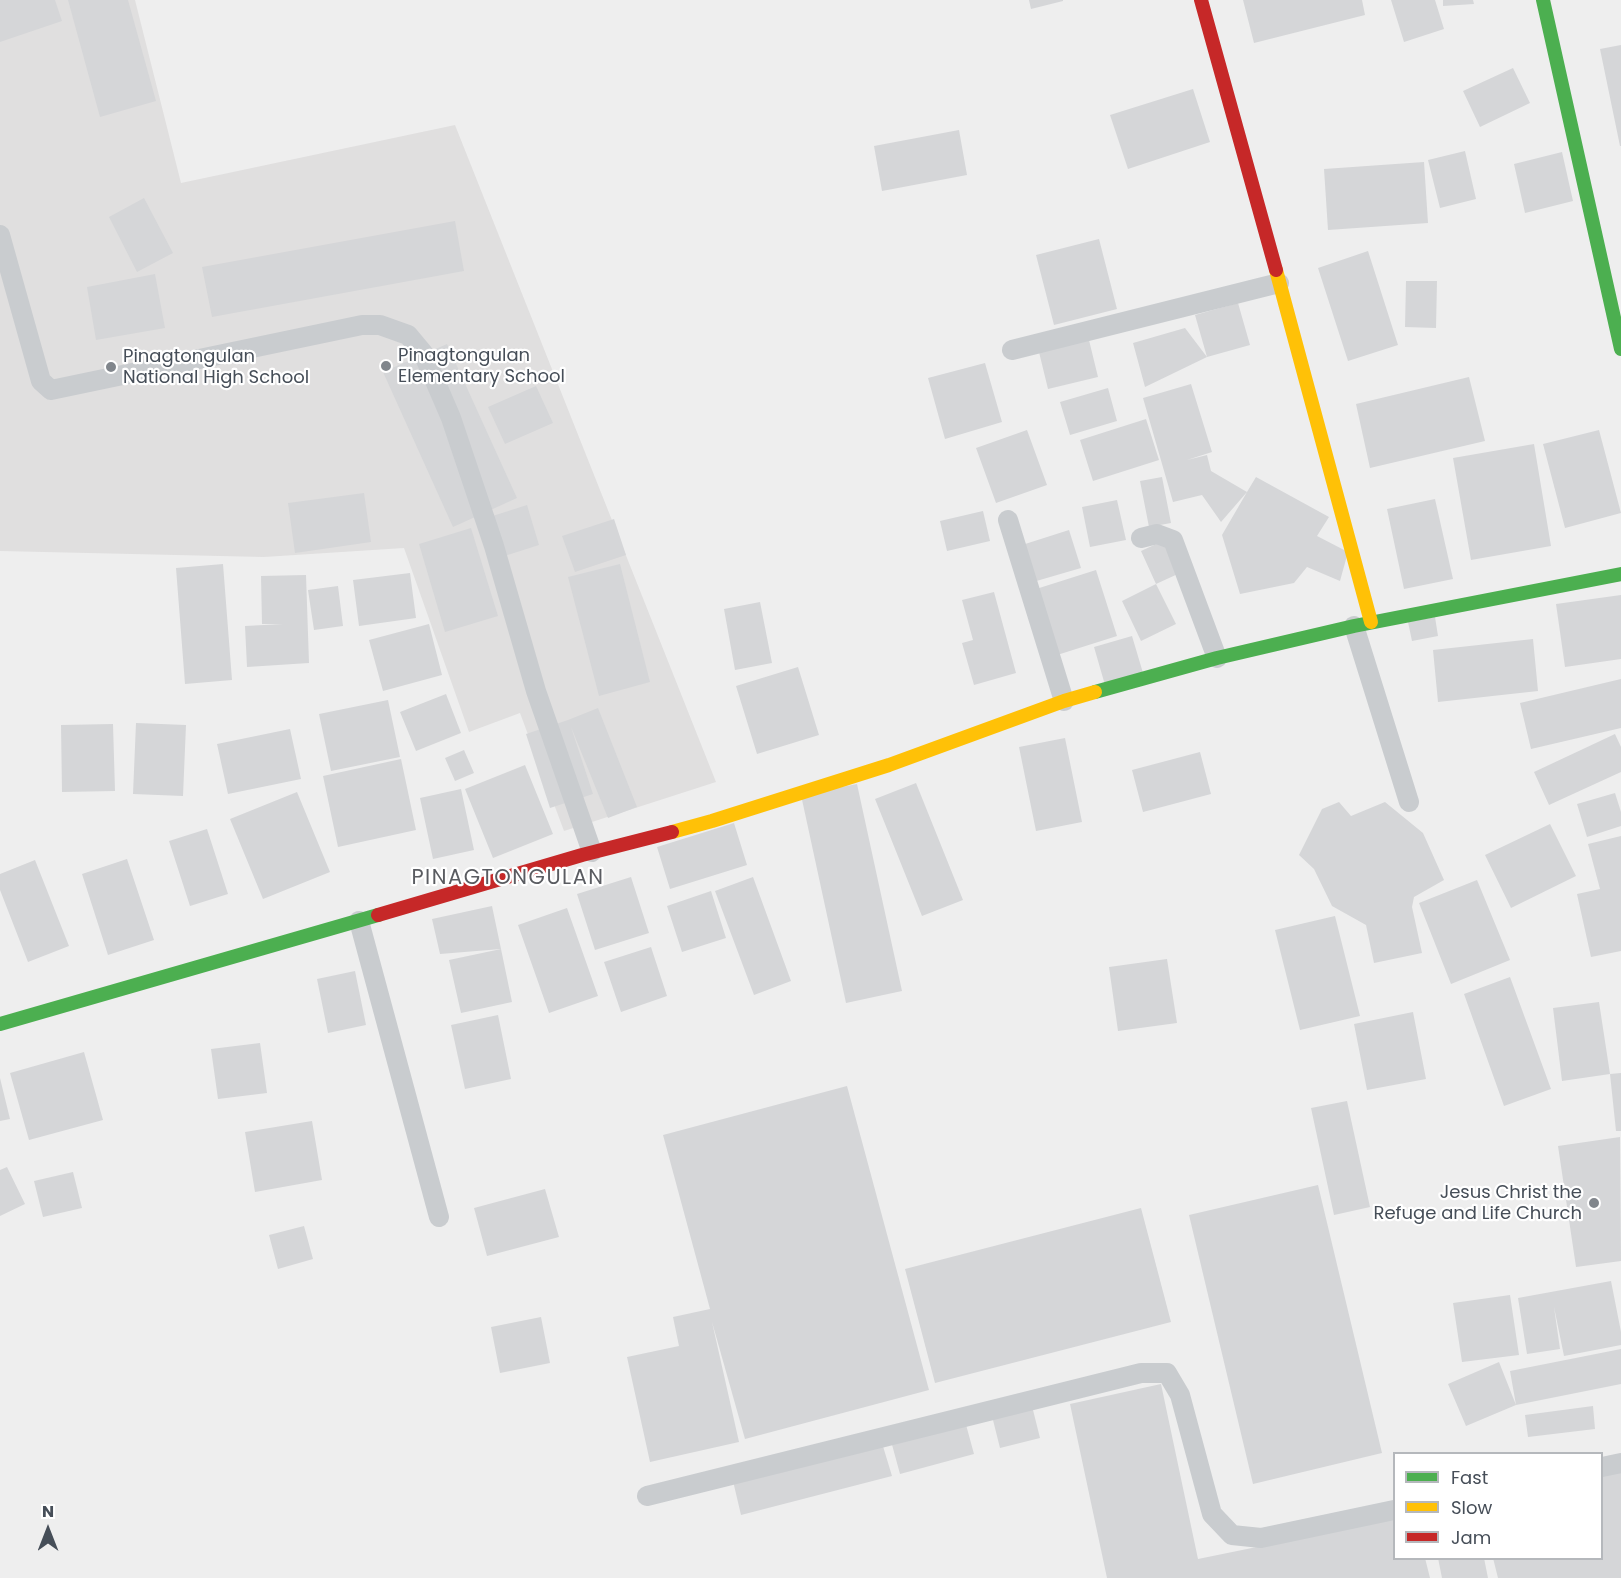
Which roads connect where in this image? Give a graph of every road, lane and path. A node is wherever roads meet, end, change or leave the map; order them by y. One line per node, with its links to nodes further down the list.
1 (1201, 0): 4 (street)
2 (1543, 0): 5 (street)
3 (0, 235): 14 (lane)
4 (1279, 283): 6 (lane); 10 (street)
5 (1621, 349)
6 (1012, 350)
7 (1008, 520): 12 (lane)
8 (1142, 538): 11 (lane)
9 (1621, 574): 10 (street)
10 (1362, 624): 11 (street); 13 (lane)
11 (1217, 658): 12 (street)
12 (1064, 701): 14 (street)
13 (1409, 802)
14 (592, 852): 15 (street)
15 (359, 921): 16 (street); 17 (lane)
16 (0, 1024)
17 (439, 1217)
18 (1621, 1462): 19 (lane)
19 (1603, 1467)
20 (647, 1496): 21 (lane)
21 (1393, 1510)

